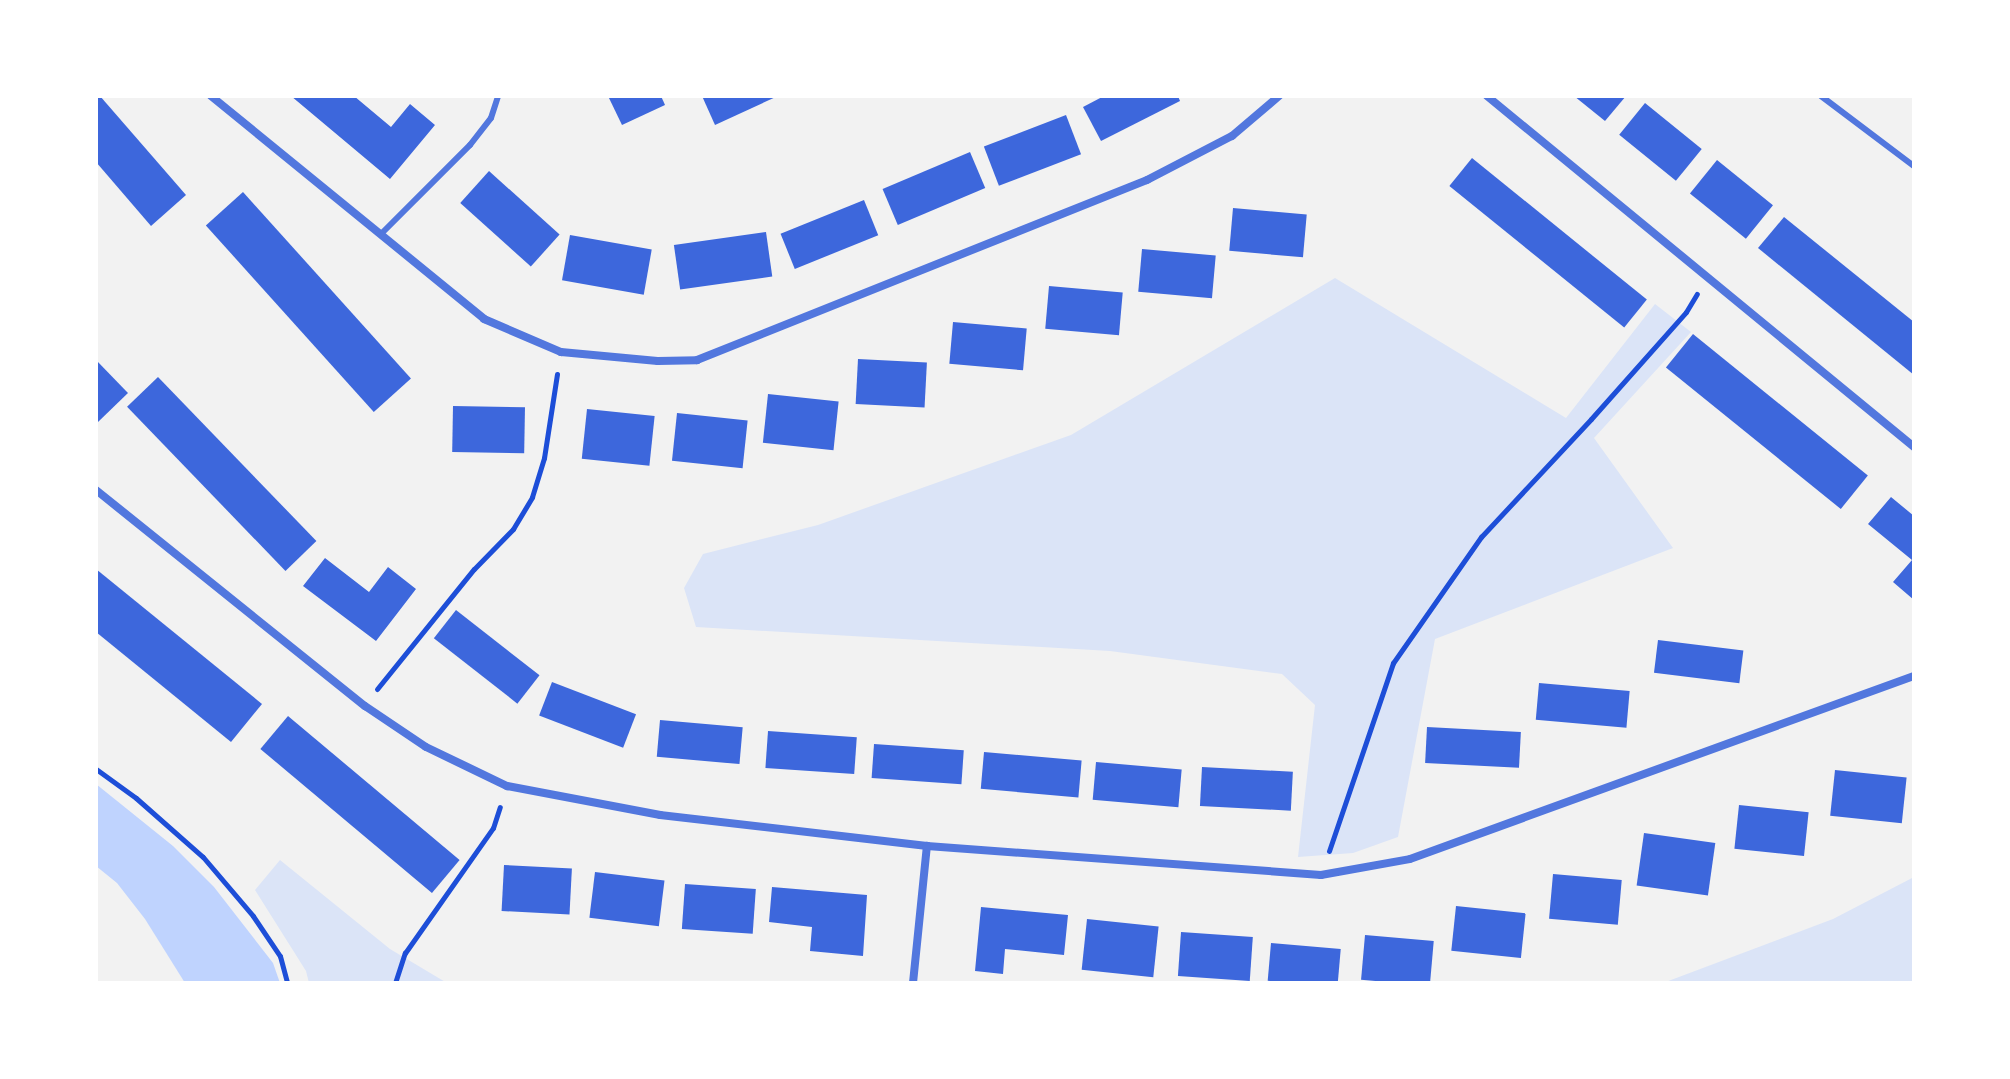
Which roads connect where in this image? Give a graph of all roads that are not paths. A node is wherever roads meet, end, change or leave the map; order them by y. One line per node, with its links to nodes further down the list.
1 (211, 96): 7 (street)
2 (498, 96): 7 (lane)
3 (1279, 96): 7 (street)
4 (1487, 96): 8 (street)
5 (1821, 96): 6 (lane)
6 (1914, 166)
7 (381, 234)
8 (1914, 447)
9 (96, 490): 11 (street)
10 (1914, 676): 11 (street)
11 (927, 846): 12 (street)
12 (913, 983)

